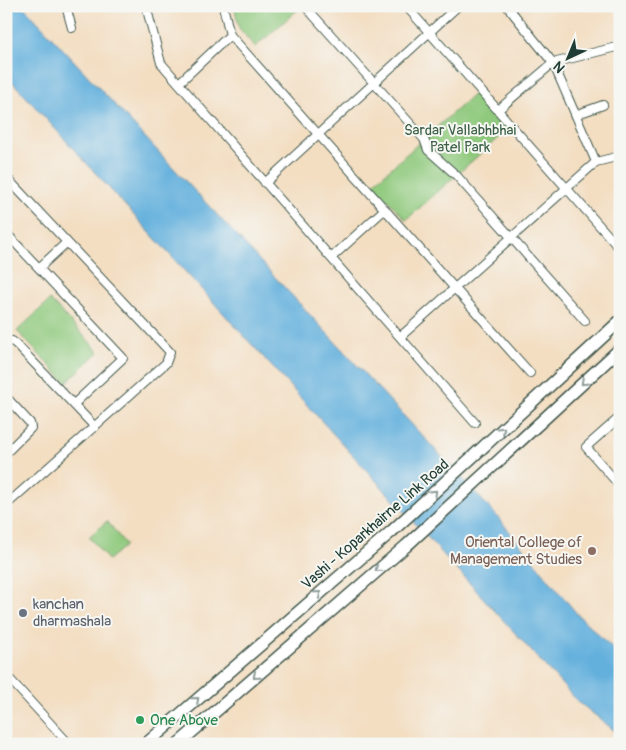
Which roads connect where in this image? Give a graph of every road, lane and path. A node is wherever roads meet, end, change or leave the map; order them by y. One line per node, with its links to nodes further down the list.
1 (66, 6): 8 (street)
2 (146, 6): 14 (street)
3 (223, 6): 10 (street)
4 (305, 6): 13 (street)
5 (406, 6): 9 (street)
6 (458, 6): 9 (street)
7 (507, 6): 12 (street)
8 (72, 28)
9 (429, 32): 13 (street); 16 (street)
10 (230, 35): 14 (street); 18 (street)
11 (620, 46): 12 (street)
12 (552, 63): 16 (street); 17 (street)
13 (374, 83): 18 (street); 26 (street)
14 (179, 84): 22 (street)
15 (603, 105): 17 (street)
16 (498, 110): 23 (street)
17 (575, 115): 20 (street)
18 (318, 134): 22 (street); 24 (street)
19 (620, 156): 20 (street)
20 (596, 162): 23 (street)
21 (6, 176): 27 (street)
22 (265, 182): 29 (street)
23 (566, 188): 26 (street); 28 (street)
24 (385, 209): 29 (street); 31 (street)
25 (6, 233): 30 (street)
26 (511, 237): 31 (street); 33 (street)
27 (66, 243): 30 (street); 42 (street)
28 (620, 249)
29 (331, 258): 34 (street)
30 (39, 268): 39 (street)
31 (455, 288): 34 (street); 37 (street)
32 (620, 321): 48 (main road, Vashi - Koparkhairne Link Road, one-way to 32)
33 (585, 322)
34 (400, 337): 41 (street)
35 (6, 342): 39 (street)
36 (620, 349): 49 (main road, one-way to 49)
37 (530, 373)
38 (6, 397): 43 (street)
39 (74, 404): 42 (street)
40 (620, 417): 44 (street)
41 (475, 423)
42 (95, 427): 45 (street)
43 (6, 453)
44 (620, 486)
45 (6, 505)
46 (6, 675): 47 (street)
47 (69, 744)
48 (146, 744)
49 (178, 744)

